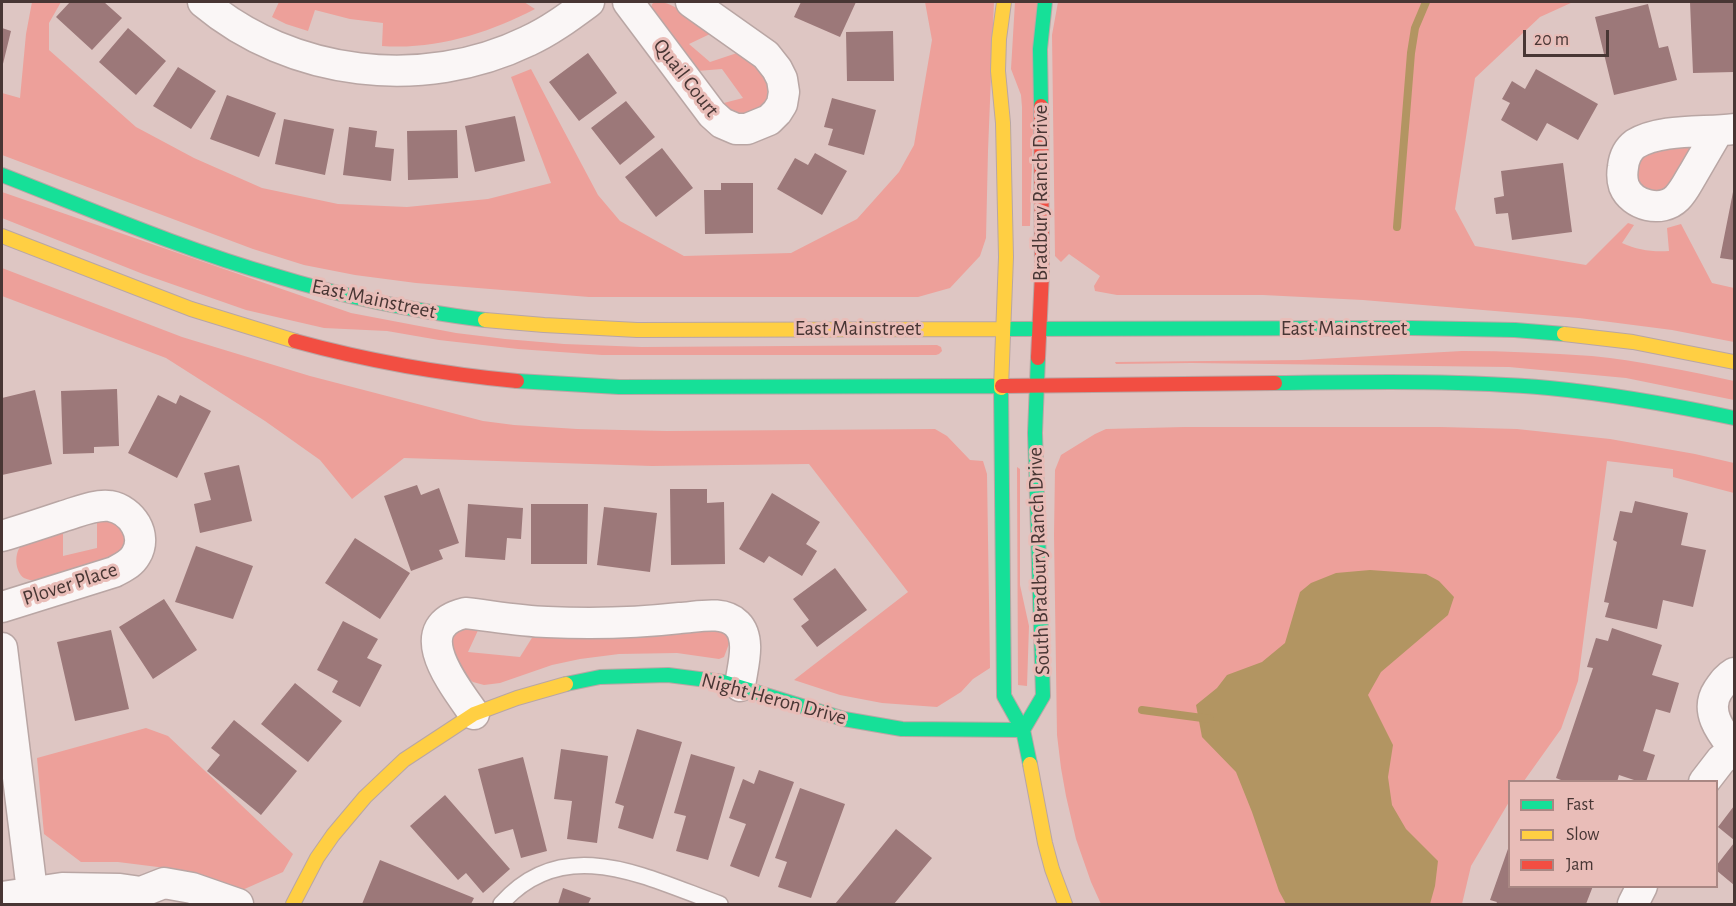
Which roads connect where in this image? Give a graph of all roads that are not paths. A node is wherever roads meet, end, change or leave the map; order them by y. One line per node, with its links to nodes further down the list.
1 (203, 2): 2 (street)
2 (589, 2)
3 (628, 2): 4 (street, Quail Court)
4 (691, 2)
5 (1004, 2): 9 (main road, Bradbury Ranch Drive)
6 (1045, 2): 10 (main road, Bradbury Ranch Drive)
7 (2, 175): 9 (main road, East Mainstreet)
8 (2, 236): 12 (main road)
9 (1002, 330): 10 (main road, East Mainstreet); 12 (main road, Bradbury Ranch Drive)
10 (1040, 330): 11 (main road, East Mainstreet); 13 (main road, Bradbury Ranch Drive)
11 (1734, 362)
12 (1001, 385): 13 (main road); 21 (main road, South Bradbury Ranch Drive)
13 (1036, 386): 14 (main road); 21 (main road, South Bradbury Ranch Drive)
14 (1734, 418)
15 (2, 536): 16 (street, Plover Place)
16 (2, 607)
17 (2, 648): 25 (street)
18 (1734, 673): 22 (street)
19 (740, 686): 20 (main road, Night Heron Drive); 20 (street); 21 (main road, Night Heron Drive)
20 (474, 714): 29 (main road, Night Heron Drive)
21 (1023, 730): 32 (main road, South Bradbury Ranch Drive)
22 (1734, 749): 23 (street)
23 (1706, 780)
24 (1641, 888): 33 (street)
25 (32, 891): 26 (street); 27 (street)
26 (2, 897)
27 (144, 898): 28 (street)
28 (238, 904)
29 (293, 904)
30 (501, 904): 31 (lane)
31 (720, 904)
32 (1065, 904)
33 (1633, 904)

